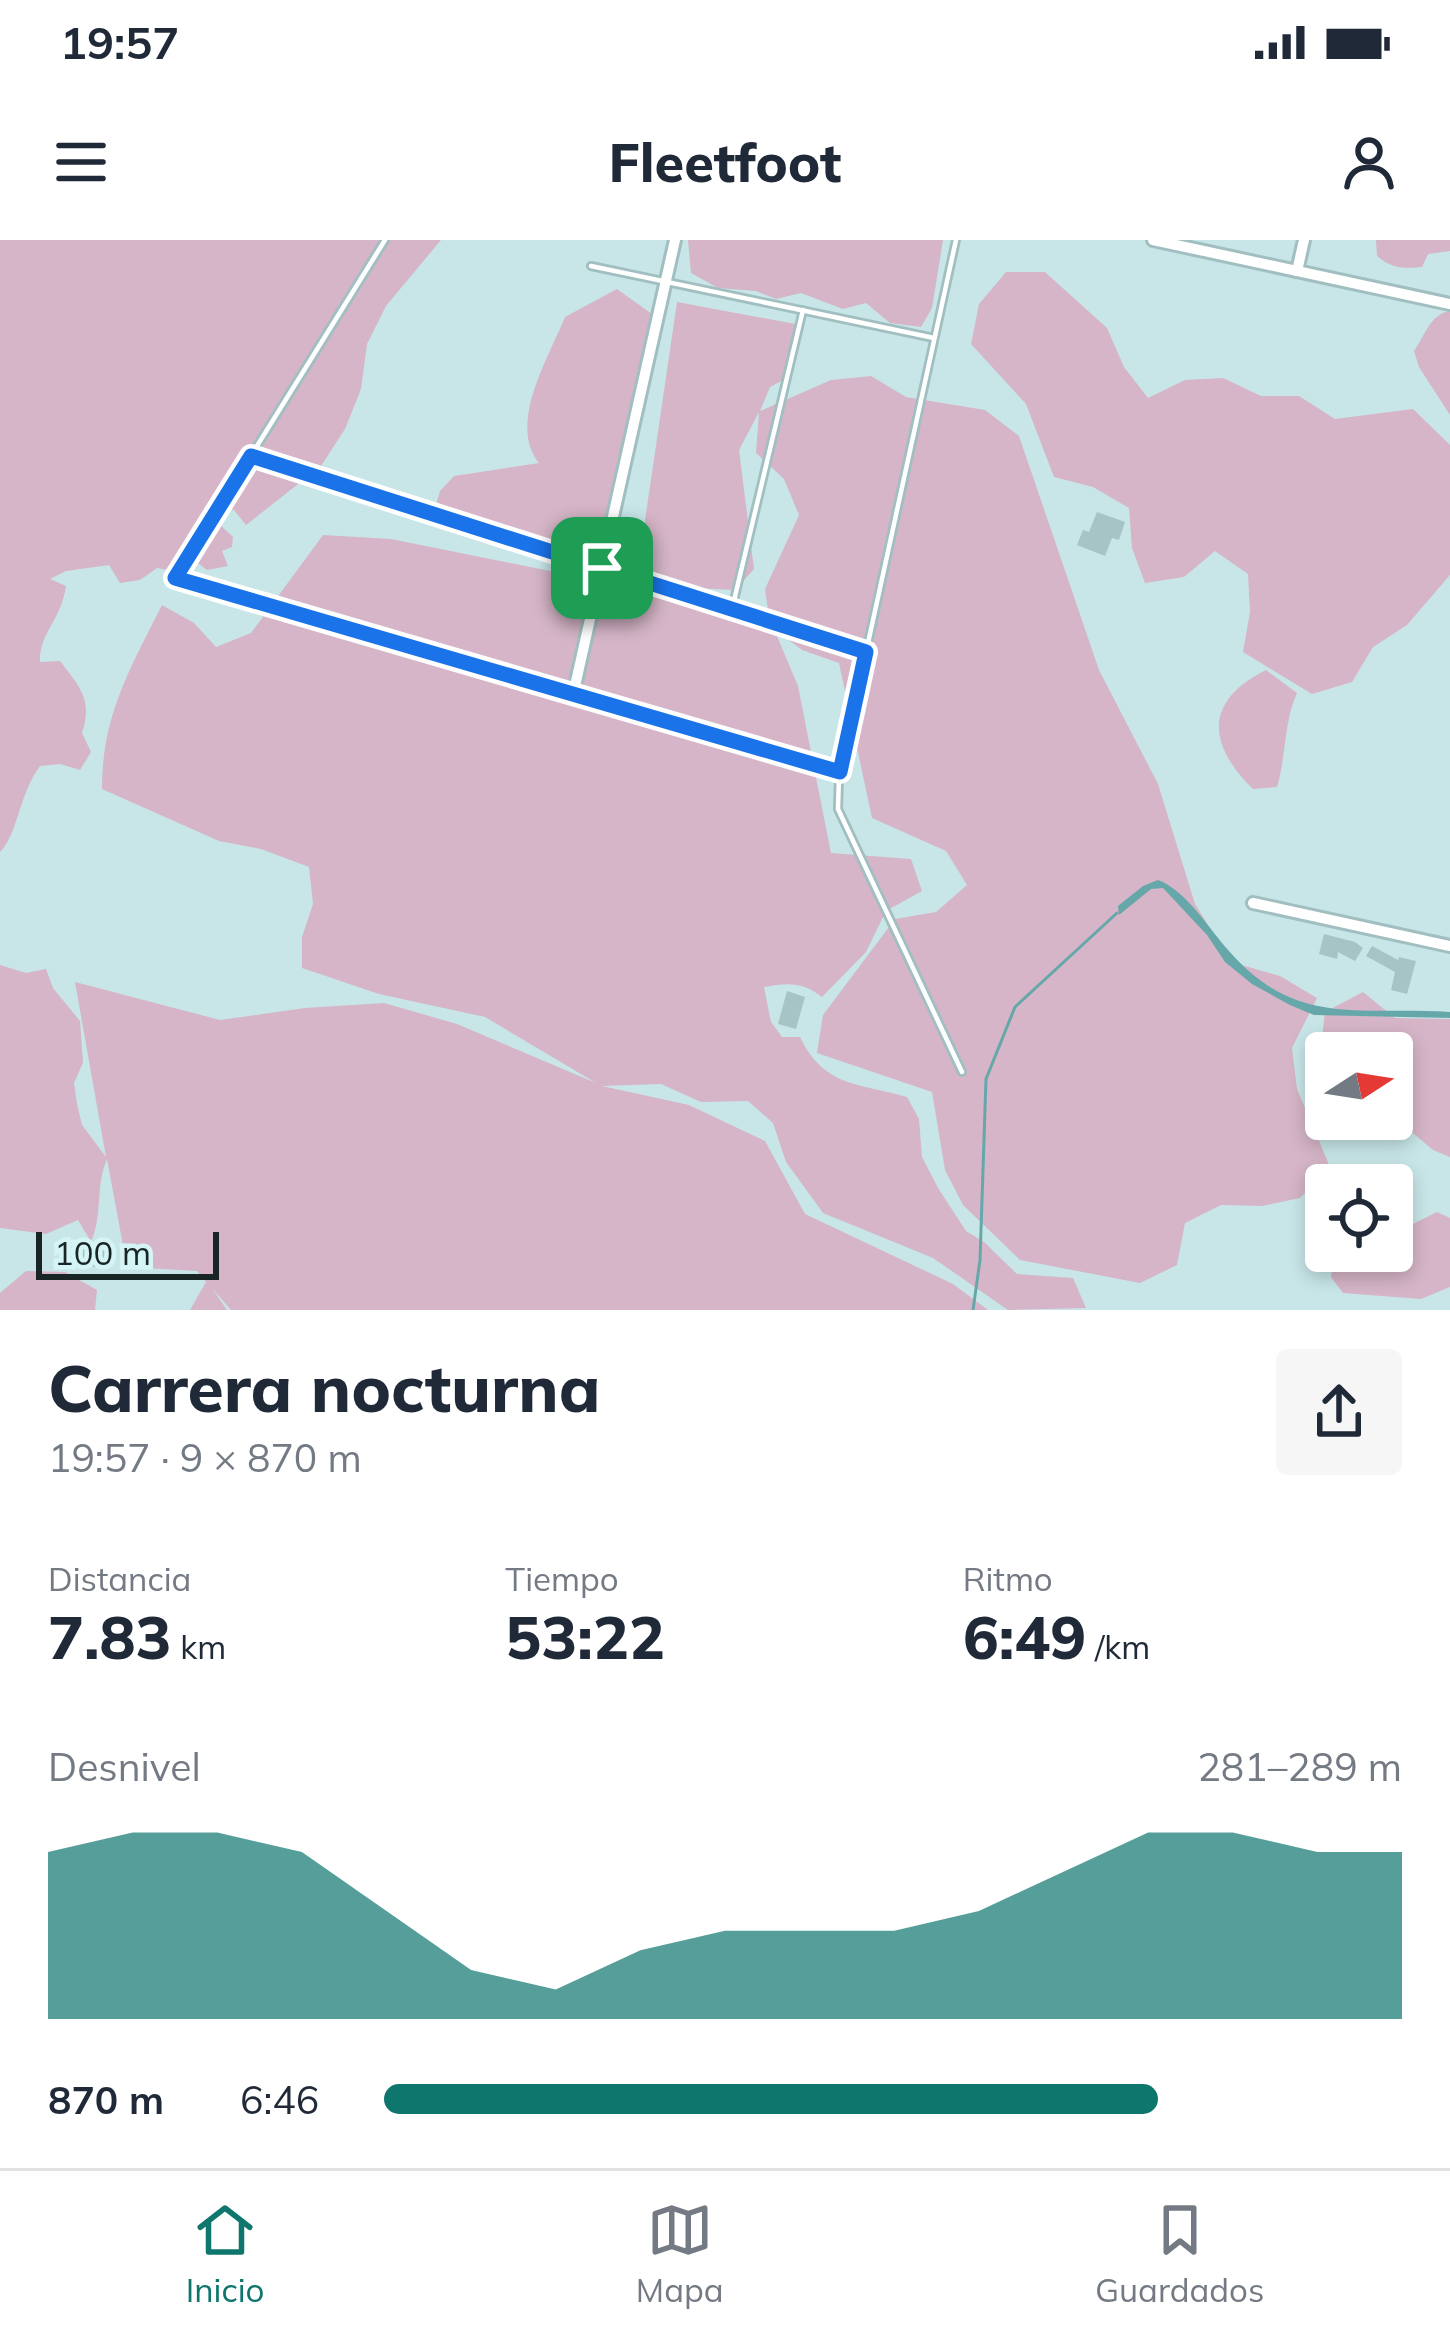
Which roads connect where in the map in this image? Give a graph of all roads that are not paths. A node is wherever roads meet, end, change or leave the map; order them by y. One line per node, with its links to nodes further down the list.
1 (385, 240): 12 (lane)
2 (675, 240): 8 (street)
3 (956, 240): 11 (lane)
4 (1153, 240): 7 (street)
5 (1304, 240): 7 (street)
6 (592, 266): 8 (lane)
7 (1297, 271): 9 (street)
8 (665, 281): 10 (lane); 13 (street)
9 (1450, 304)
10 (803, 310): 11 (lane); 14 (lane)
11 (934, 338): 15 (lane)
12 (251, 456): 13 (lane); 16 (lane)
13 (602, 568): 14 (lane); 16 (street)
14 (732, 609): 15 (lane)
15 (866, 652): 17 (lane)
16 (573, 695): 17 (lane)
17 (840, 772): 20 (lane)
18 (1253, 903): 19 (street)
19 (1450, 946)
20 (962, 1072)

